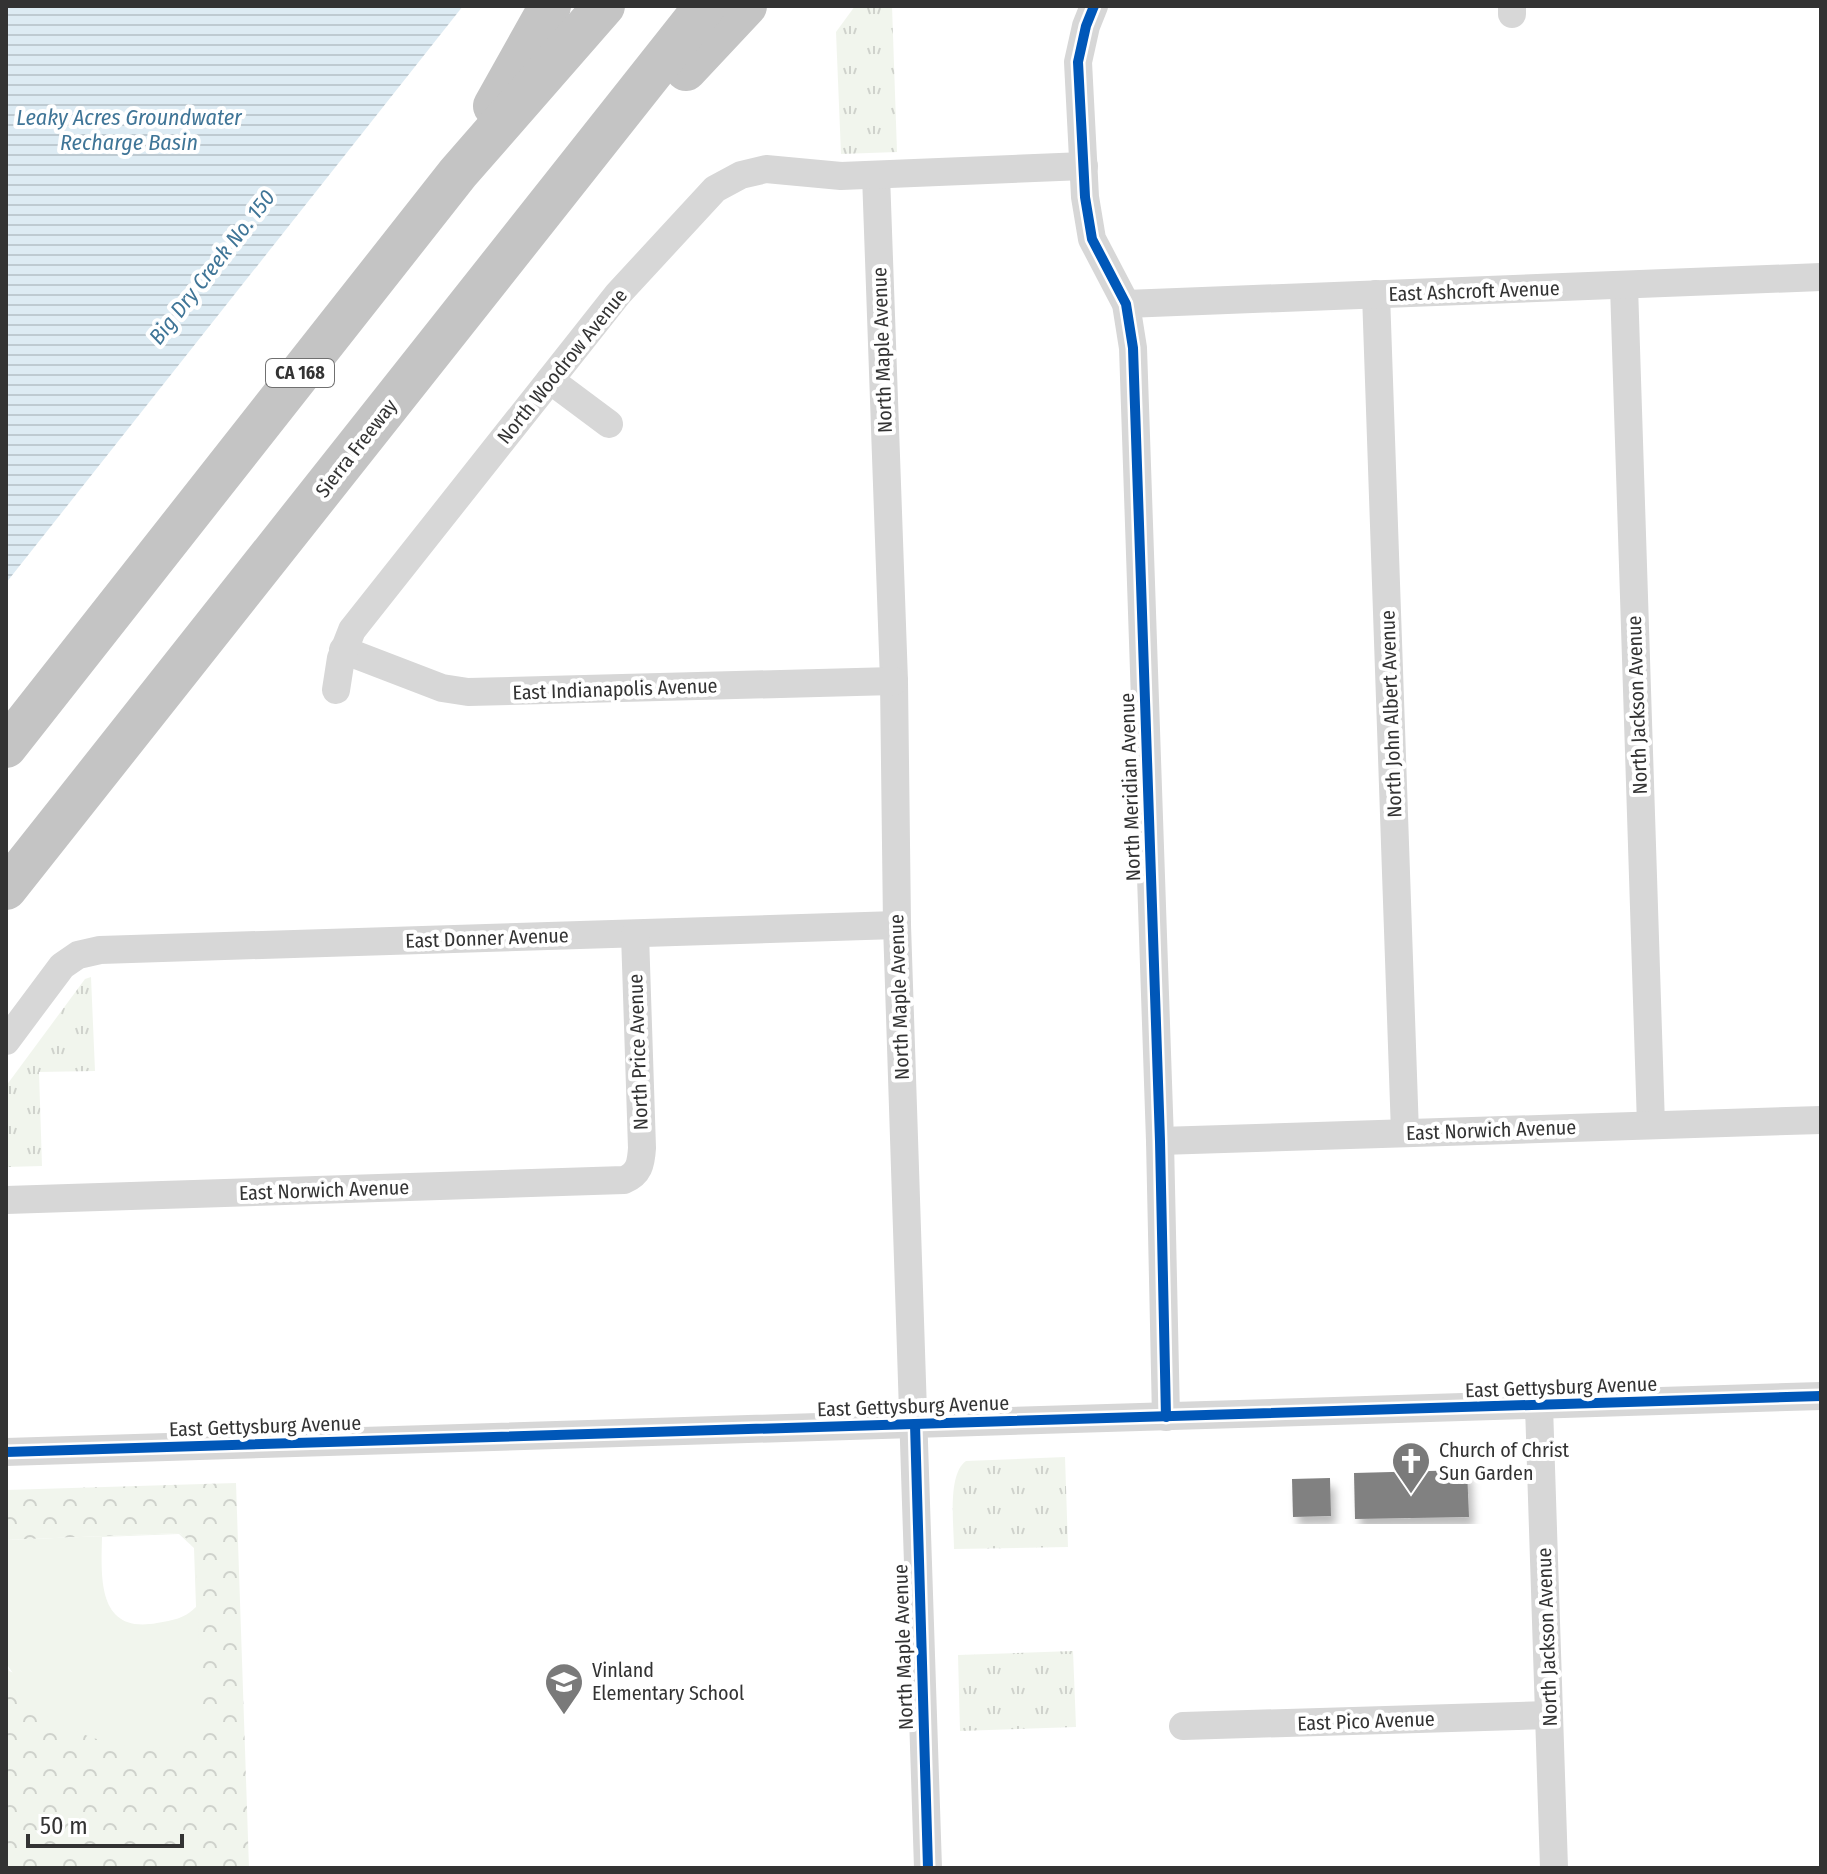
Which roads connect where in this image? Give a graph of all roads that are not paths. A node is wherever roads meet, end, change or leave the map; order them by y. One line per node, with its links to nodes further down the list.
1 (550, 6): 8 (highway)
2 (604, 6): 8 (highway, CA 168)
3 (705, 6): 6 (highway, Sierra Freeway)
4 (746, 6): 6 (highway)
5 (1094, 6): 7 (street, North Meridian Avenue)
6 (594, 148): 20 (highway, Sierra Freeway)
7 (1084, 166): 9 (street, North Woodrow Avenue); 13 (street, North Meridian Avenue)
8 (458, 173): 19 (highway, CA 168)
9 (876, 175): 14 (street, North Woodrow Avenue); 17 (street, North Maple Avenue)
10 (1821, 277): 11 (street, East Ashcroft Avenue)
11 (1624, 286): 12 (street, East Ashcroft Avenue); 25 (street, North Jackson Avenue)
12 (1376, 294): 13 (street, East Ashcroft Avenue); 26 (street, North John Albert Avenue)
13 (1126, 304): 27 (street, North Meridian Avenue)
14 (550, 380): 15 (street); 16 (street, North Woodrow Avenue)
15 (609, 424)
16 (343, 650): 17 (street, East Indianapolis Avenue); 18 (street, North Woodrow Avenue)
17 (894, 681): 21 (street, North Maple Avenue)
18 (336, 690)
19 (6, 747)
20 (6, 889)
21 (897, 925): 22 (street, East Donner Avenue); 33 (street, North Maple Avenue)
22 (635, 934): 23 (street, East Donner Avenue); 28 (street, North Price Avenue)
23 (6, 1041)
24 (1821, 1120): 25 (street, East Norwich Avenue)
25 (1651, 1125): 26 (street, East Norwich Avenue)
26 (1405, 1133): 27 (street, East Norwich Avenue)
27 (1160, 1141): 32 (street, North Meridian Avenue)
28 (638, 1170): 29 (street, East Norwich Avenue)
29 (6, 1200)
30 (1821, 1396): 31 (street, East Gettysburg Avenue)
31 (1539, 1406): 32 (street, East Gettysburg Avenue); 35 (street, North Jackson Avenue)
32 (1166, 1417): 33 (street, East Gettysburg Avenue)
33 (915, 1424): 34 (street, East Gettysburg Avenue); 37 (street, North Maple Avenue)
34 (6, 1452)
35 (1549, 1715): 36 (street, East Pico Avenue); 38 (street, North Jackson Avenue)
36 (1183, 1726)
37 (928, 1868)
38 (1554, 1868)

